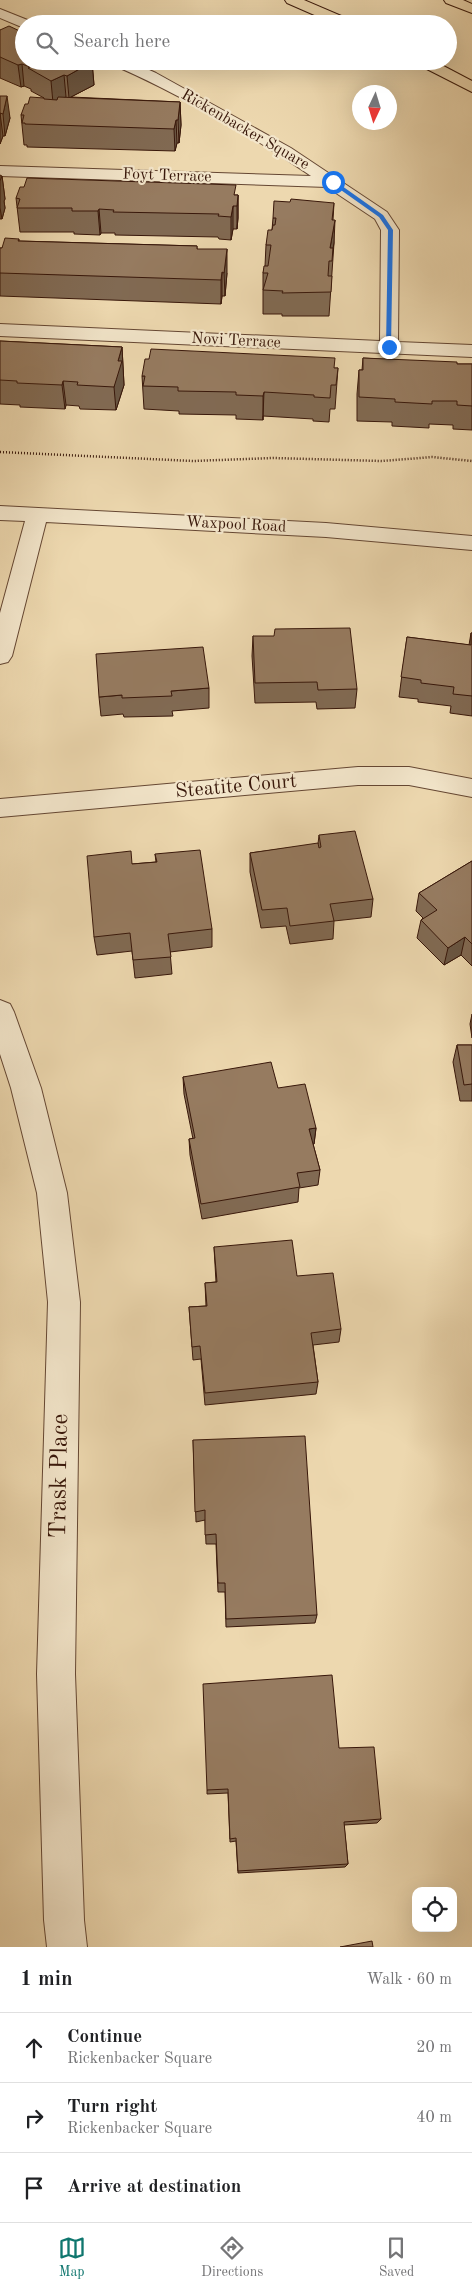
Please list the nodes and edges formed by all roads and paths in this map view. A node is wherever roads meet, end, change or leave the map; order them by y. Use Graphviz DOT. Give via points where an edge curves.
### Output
graph roads {
  1 [pos="292,0"];
  2 [pos="451,0"];
  3 [pos="472,10"];
  4 [pos="0,13"];
  5 [pos="327,15"];
  6 [pos="15,20"];
  7 [pos="137,70"];
  8 [pos="439,70"];
  9 [pos="472,88"];
  10 [pos="0,170"];
  11 [pos="333,182"];
  12 [pos="0,330"];
  13 [pos="389,347"];
  14 [pos="472,351"];
  15 [pos="0,452"];
  16 [pos="472,460"];
  17 [pos="0,513"];
  18 [pos="38,515"];
  19 [pos="472,543"];
  20 [pos="0,656"];
  21 [pos="472,788"];
  22 [pos="0,808"];
  23 [pos="0,1012"];
  24 [pos="67,1947"];
  1 -- 5 [label="highway"];
  2 -- 3 [label="highway"];
  4 -- 6 [label="street"];
  7 -- 11 [label="street, Rickenbacker Square" via="285,151"];
  8 -- 9 [label="highway"];
  10 -- 11 [label="street, Foyt Terrace"];
  11 -- 13 [label="street, Rickenbacker Square" via="381,216 390,230"];
  12 -- 13 [label="street, Novi Terrace"];
  13 -- 14 [label="street, Novi Terrace"];
  15 -- 16 [label="path" via="193,461 273,458"];
  17 -- 18 [label="street, Waxpool Road"];
  18 -- 19 [label="street, Waxpool Road" via="326,530"];
  18 -- 20 [label="street"];
  21 -- 22 [label="street, Steatite Court" via="409,776 358,776"];
  23 -- 24 [label="street, Trask Place" via="26,1088 52,1193 64,1302 56,1674"];
}
